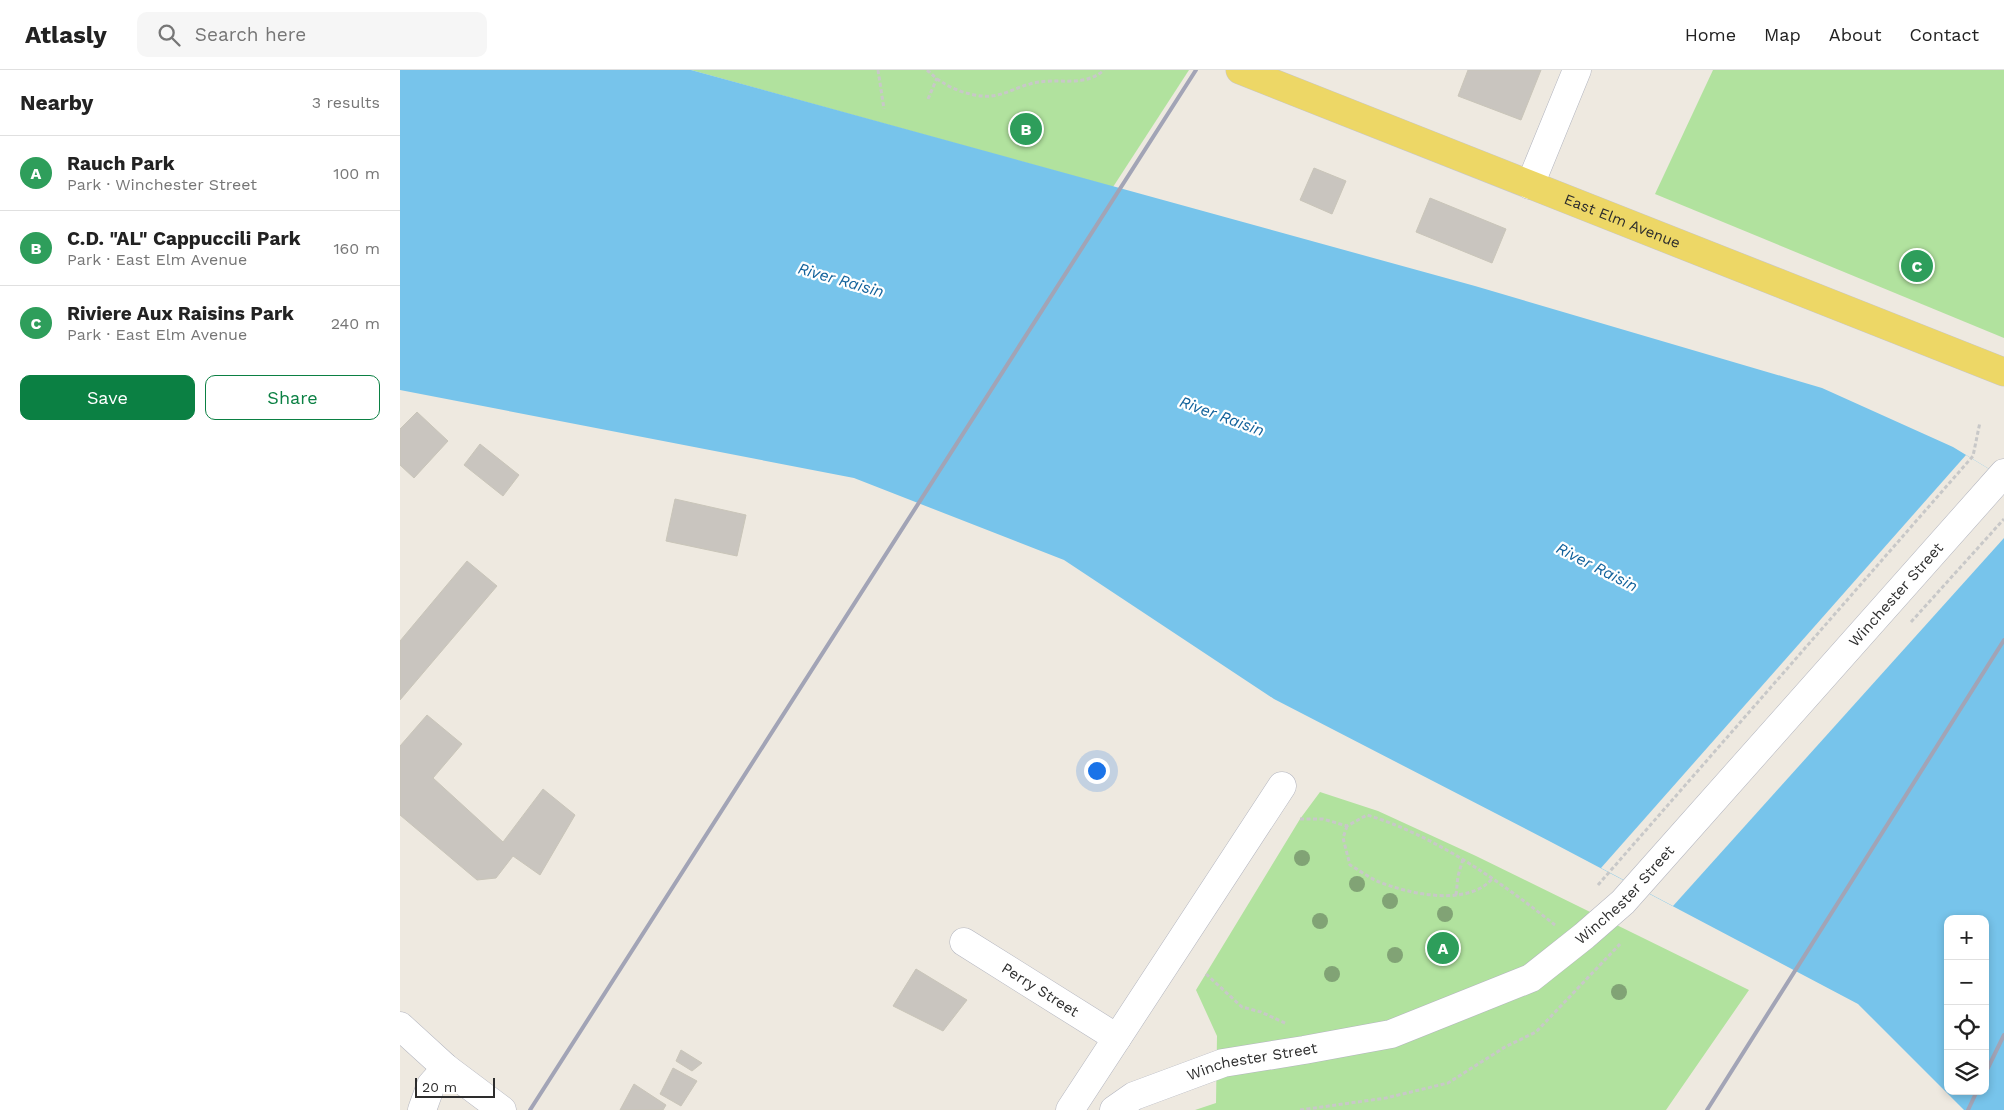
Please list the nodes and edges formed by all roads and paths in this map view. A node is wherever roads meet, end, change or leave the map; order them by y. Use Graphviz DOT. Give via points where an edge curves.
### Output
graph roads {
  1 [pos="878,70"];
  2 [pos="927,70"];
  3 [pos="1104,70"];
  4 [pos="1240,70"];
  5 [pos="1577,70"];
  6 [pos="937,78"];
  7 [pos="928,99"];
  8 [pos="884,109"];
  9 [pos="1530,184"];
  10 [pos="2004,372"];
  11 [pos="1980,422"];
  12 [pos="2004,473"];
  13 [pos="1282,786"];
  14 [pos="1300,819"];
  15 [pos="1347,826"];
  16 [pos="1463,859"];
  17 [pos="1492,879"];
  18 [pos="1592,892"];
  19 [pos="1456,895"];
  20 [pos="1552,928"];
  21 [pos="1624,939"];
  22 [pos="964,942"];
  23 [pos="1206,974"];
  24 [pos="1288,1025"];
  25 [pos="400,1026"];
  26 [pos="1117,1038"];
  27 [pos="446,1068"];
  28 [pos="422,1110"];
  29 [pos="502,1110"];
  30 [pos="1070,1110"];
  31 [pos="1114,1110"];
  32 [pos="1300,1110"];
  1 -- 8 [label="path"];
  2 -- 6 [label="path"];
  3 -- 6 [label="path" via="1088,80 1046,80 990,96 951,87"];
  4 -- 9 [label="main road, East Elm Avenue"];
  5 -- 9 [label="street"];
  6 -- 7 [label="path"];
  9 -- 10 [label="main road, East Elm Avenue"];
  11 -- 18 [label="path" via="1973,456"];
  12 -- 31 [label="street, Winchester Street" via="1623,902 1531,978 1391,1034 1224,1063 1134,1096"];
  13 -- 26 [label="street"];
  14 -- 15 [label="path" via="1323,819"];
  15 -- 16 [label="path" via="1367,815"];
  15 -- 19 [label="path" via="1343,838 1350,864 1376,880 1413,894"];
  16 -- 17 [label="path"];
  16 -- 19 [label="path"];
  17 -- 19 [label="path" via="1486,886"];
  17 -- 20 [label="path" via="1558,927"];
  21 -- 32 [label="path" via="1536,1032 1448,1082 1386,1098"];
  22 -- 26 [label="street, Perry Street"];
  23 -- 24 [label="path" via="1242,1007"];
  25 -- 27 [label="street"];
  26 -- 30 [label="street"];
  27 -- 28 [label="street" via="432,1085"];
  27 -- 29 [label="street"];
}
